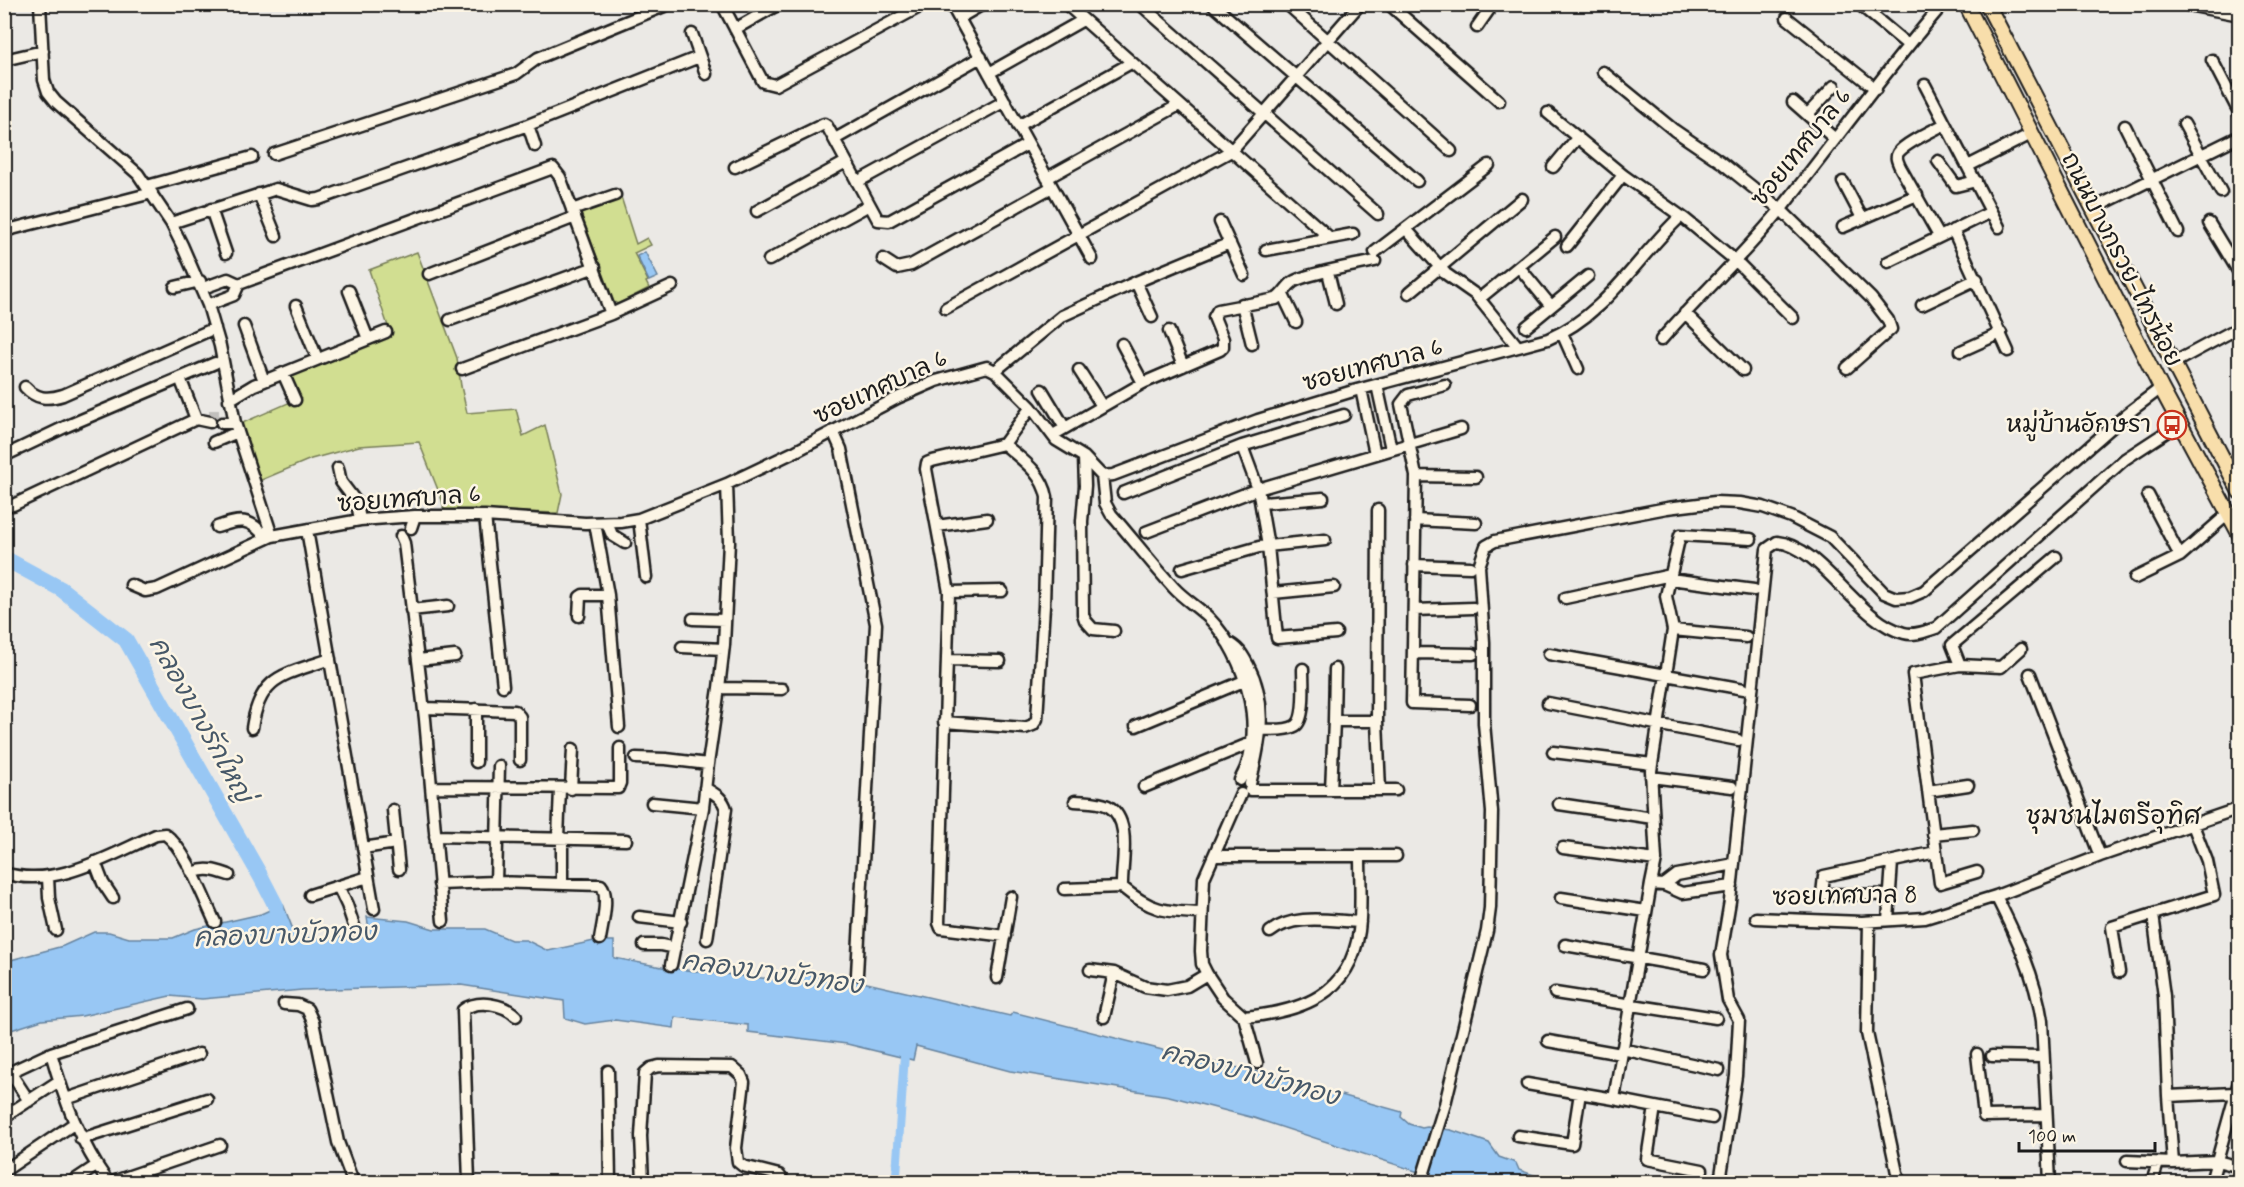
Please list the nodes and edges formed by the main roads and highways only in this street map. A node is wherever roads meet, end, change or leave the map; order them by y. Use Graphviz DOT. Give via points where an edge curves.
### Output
graph roads {
  1 [pos="1966,4"];
  2 [pos="1987,4"];
  3 [pos="2240,492"];
  4 [pos="2240,535"];
  1 -- 4 [label="main road, ถนนบางกรวย-ไทรน้อย"];
  2 -- 3 [label="main road, ถนนบางกรวย-ไทรน้อย"];
}
